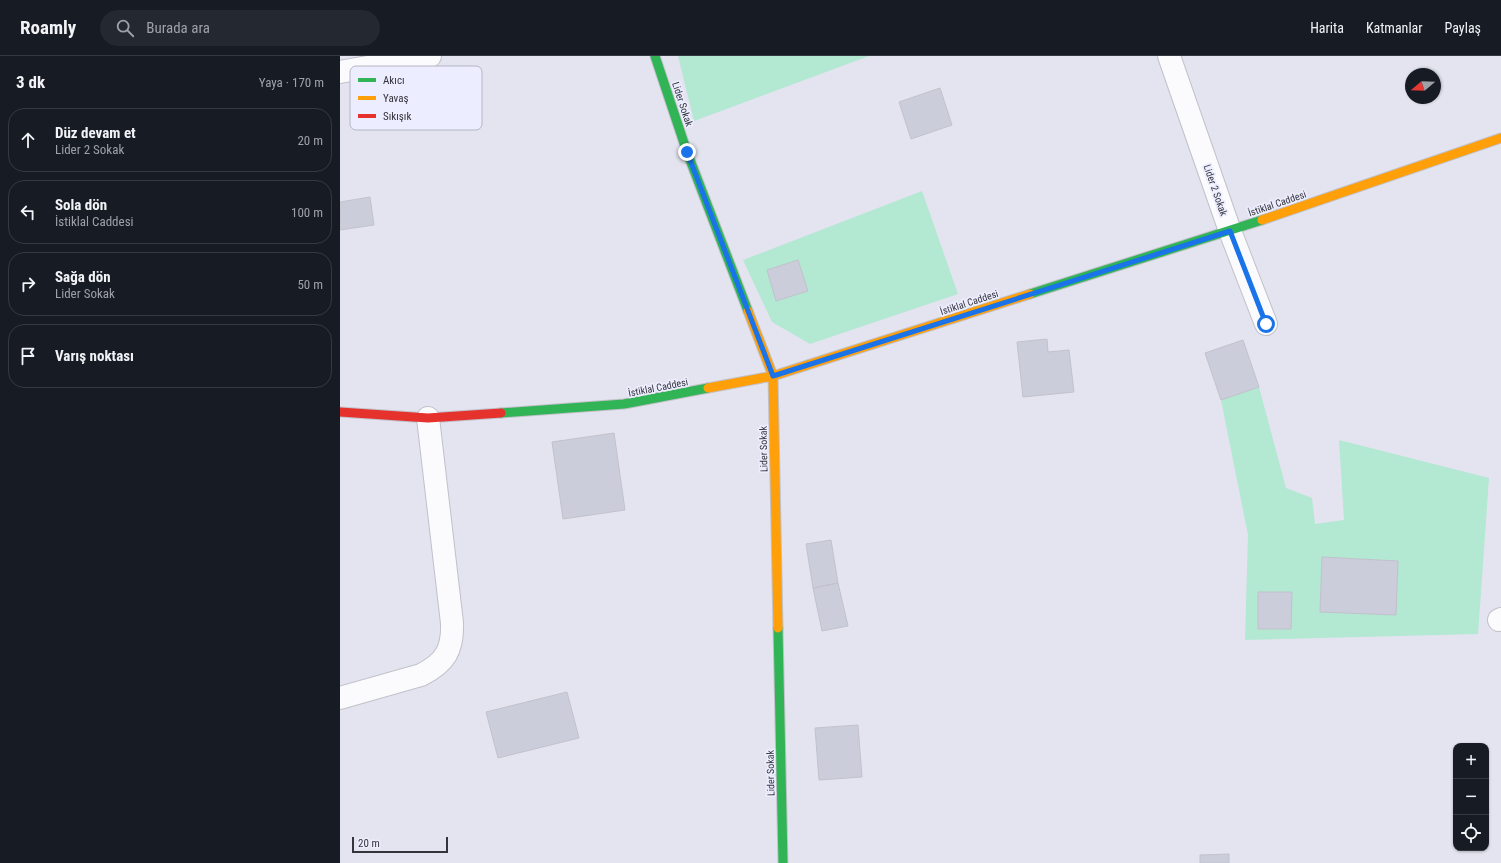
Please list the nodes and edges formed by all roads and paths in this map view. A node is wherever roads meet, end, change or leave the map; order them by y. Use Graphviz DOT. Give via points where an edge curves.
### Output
graph roads {
  1 [pos="430,56"];
  2 [pos="655,56"];
  3 [pos="1169,56"];
  4 [pos="374,66"];
  5 [pos="350,70"];
  6 [pos="340,72"];
  7 [pos="1501,138"];
  8 [pos="1230,231"];
  9 [pos="1266,324"];
  10 [pos="773,376"];
  11 [pos="340,412"];
  12 [pos="428,418"];
  13 [pos="340,698"];
  14 [pos="783,863"];
  1 -- 4 [label="street"];
  2 -- 10 [label="street, Lider Sokak" via="687,152"];
  3 -- 8 [label="street, Lider 2 Sokak"];
  5 -- 6 [label="street"];
  7 -- 8 [label="street, İstiklal Caddesi"];
  8 -- 9 [label="street, Lider 2 Sokak"];
  8 -- 10 [label="street, İstiklal Caddesi"];
  10 -- 12 [label="street, İstiklal Caddesi" via="624,404"];
  10 -- 14 [label="street, Lider Sokak"];
  11 -- 12 [label="street, İstiklal Caddesi"];
  12 -- 13 [label="street" via="452,623 449,650 442,661 427,672"];
}
